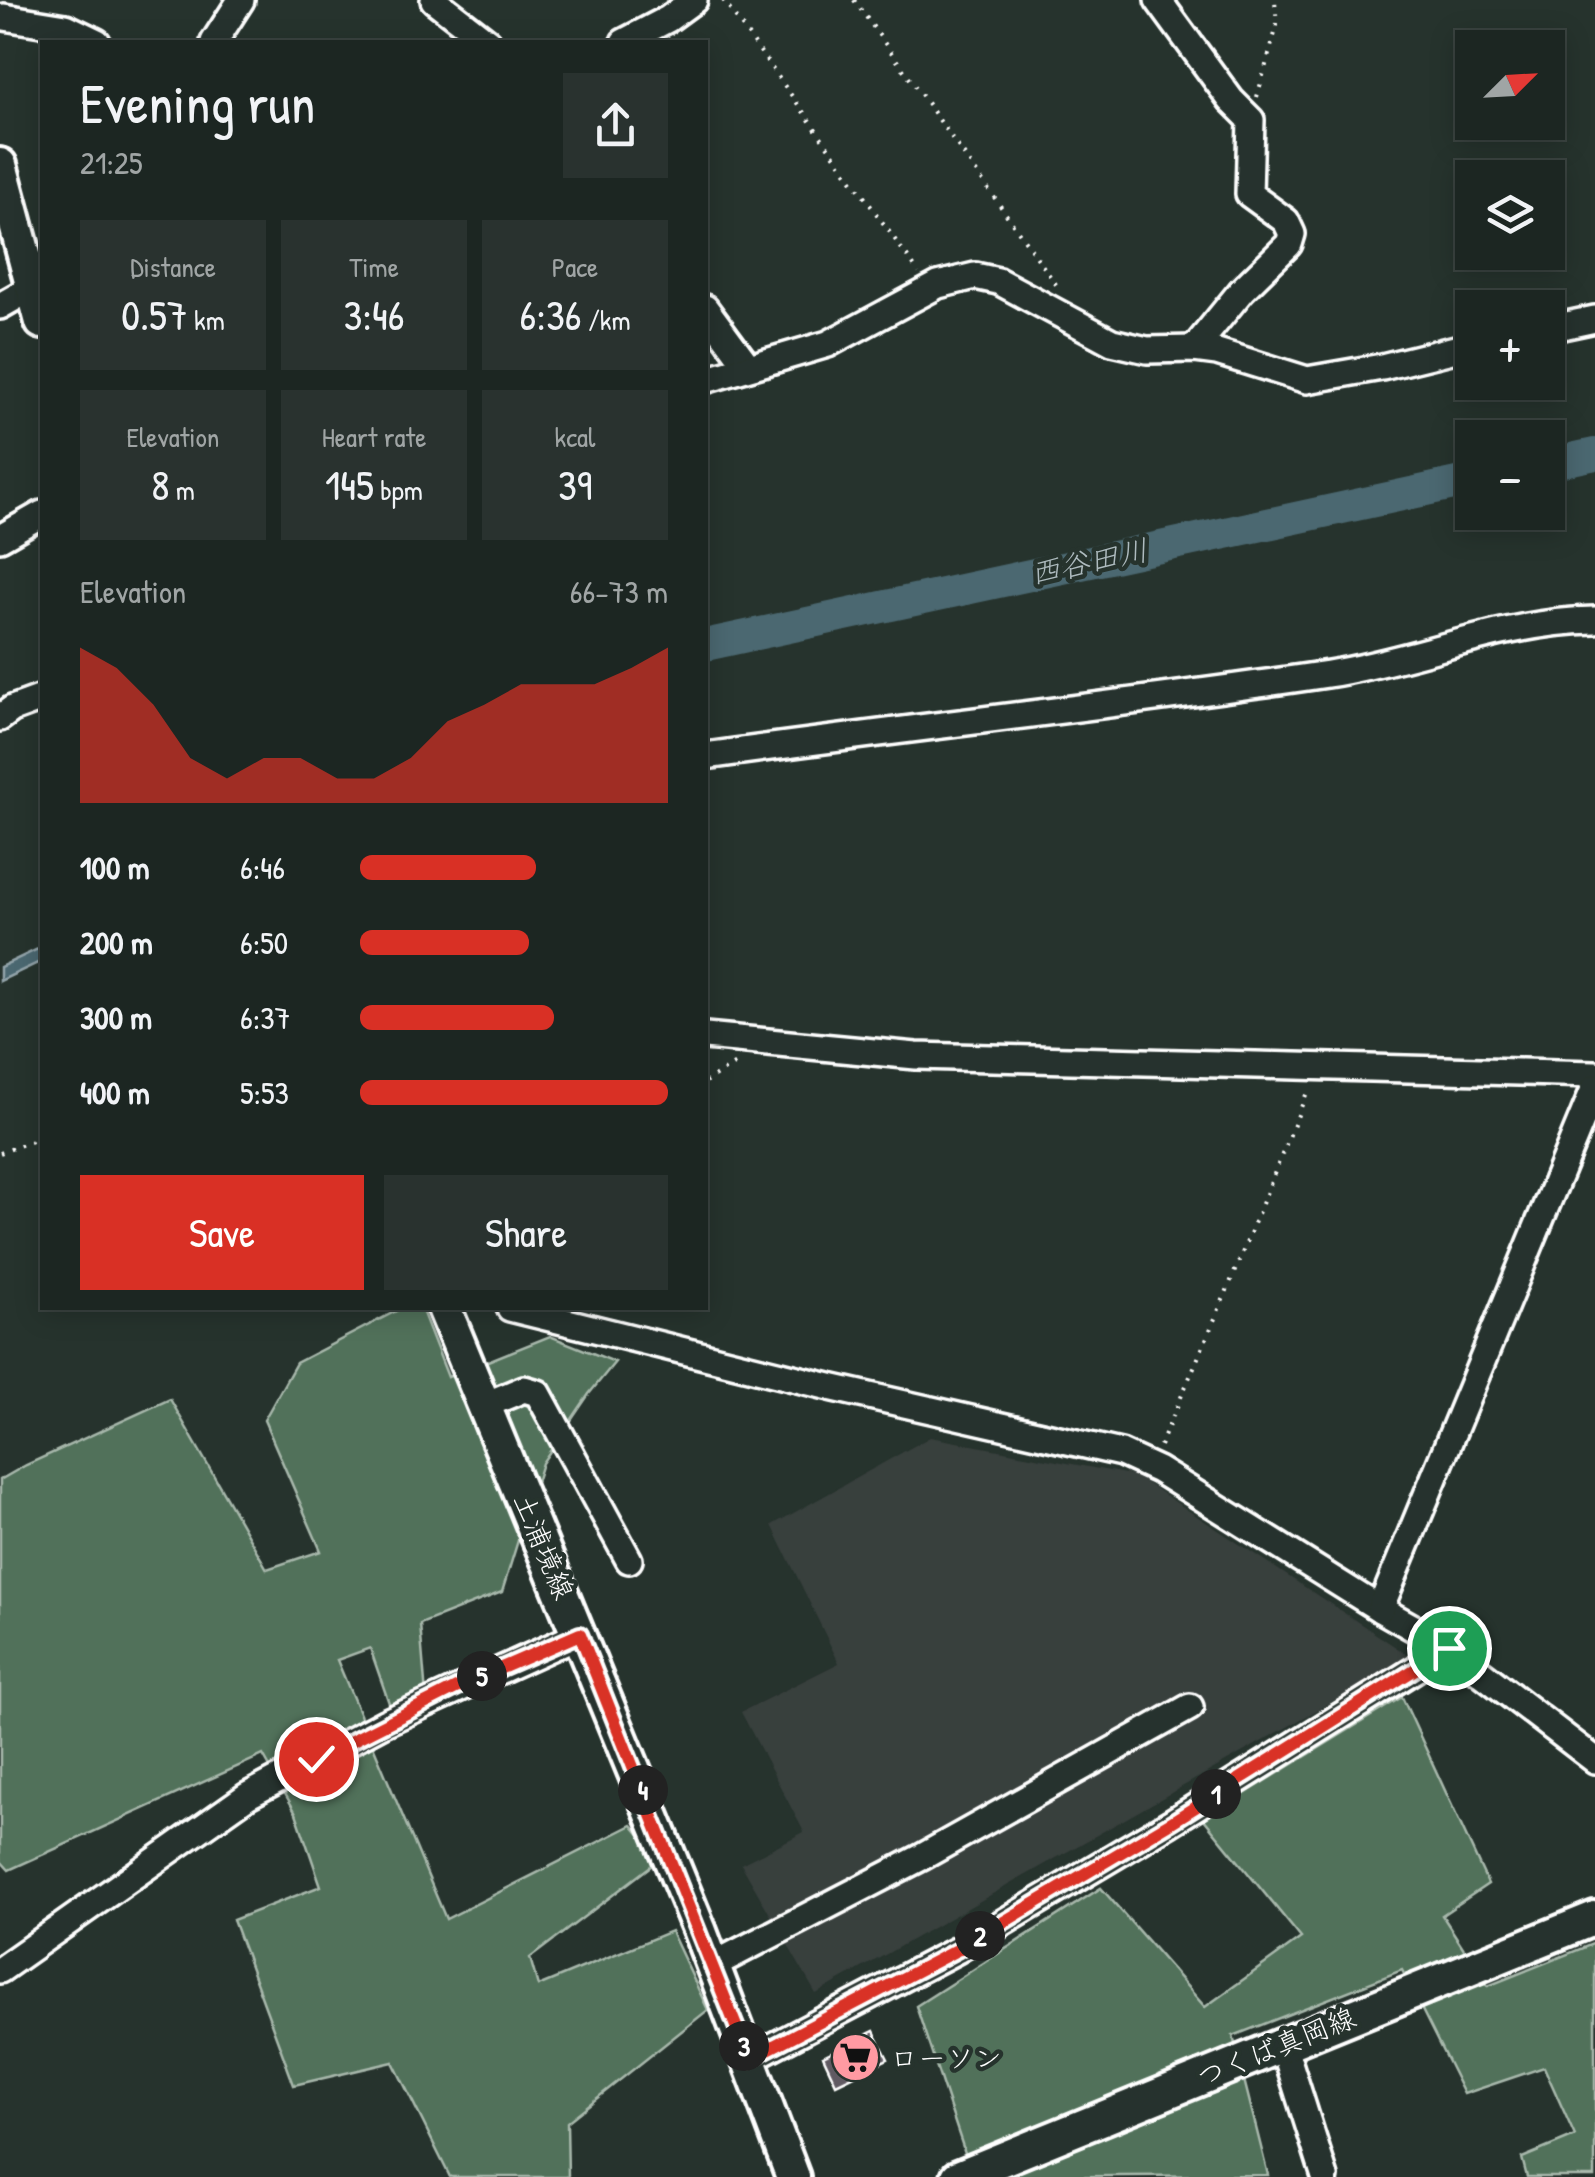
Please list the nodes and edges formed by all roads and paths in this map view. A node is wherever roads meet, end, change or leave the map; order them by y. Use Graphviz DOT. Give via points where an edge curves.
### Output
graph roads {
  1 [pos="241,0"];
  2 [pos="434,0"];
  3 [pos="694,0"];
  4 [pos="723,0"];
  5 [pos="854,0"];
  6 [pos="1158,0"];
  7 [pos="1275,0"];
  8 [pos="3,12"];
  9 [pos="93,40"];
  10 [pos="215,40"];
  11 [pos="485,40"];
  12 [pos="628,40"];
  13 [pos="1251,120"];
  14 [pos="0,164"];
  15 [pos="37,285"];
  16 [pos="931,289"];
  17 [pos="0,306"];
  18 [pos="708,312"];
  19 [pos="1065,318"];
  20 [pos="1595,319"];
  21 [pos="1565,325"];
  22 [pos="1194,349"];
  23 [pos="1455,350"];
  24 [pos="747,366"];
  25 [pos="708,379"];
  26 [pos="40,515"];
  27 [pos="0,538"];
  28 [pos="1595,620"];
  29 [pos="40,699"];
  30 [pos="0,718"];
  31 [pos="708,756"];
  32 [pos="708,1036"];
  33 [pos="767,1042"];
  34 [pos="1317,1067"];
  35 [pos="1595,1074"];
  36 [pos="708,1080"];
  37 [pos="1595,1087"];
  38 [pos="40,1138"];
  39 [pos="0,1153"];
  40 [pos="445,1310"];
  41 [pos="518,1310"];
  42 [pos="485,1405"];
  43 [pos="1151,1466"];
  44 [pos="629,1560"];
  45 [pos="1380,1609"];
  46 [pos="580,1634"];
  47 [pos="1449,1648"];
  48 [pos="1190,1707"];
  49 [pos="1595,1760"];
  50 [pos="1595,1918"];
  51 [pos="714,1965"];
  52 [pos="0,1970"];
  53 [pos="1284,2044"];
  54 [pos="749,2059"];
  55 [pos="792,2177"];
  56 [pos="958,2177"];
  57 [pos="1325,2177"];
  1 -- 10 [label="street"];
  2 -- 11 [label="street"];
  3 -- 12 [label="street"];
  4 -- 16 [label="path"];
  5 -- 19 [label="path" via="1058,288"];
  6 -- 13 [label="street"];
  7 -- 13 [label="path" via="1276,26"];
  8 -- 9 [label="street"];
  13 -- 22 [label="street" via="1249,194 1286,221 1292,234"];
  14 -- 15 [label="main road"];
  15 -- 17 [label="street"];
  16 -- 19 [label="street" via="975,276 998,280"];
  16 -- 24 [label="street" via="828,344"];
  18 -- 24 [label="street"];
  19 -- 22 [label="street" via="1112,342"];
  20 -- 21 [label="street"];
  22 -- 23 [label="street" via="1307,380"];
  24 -- 25 [label="street"];
  26 -- 27 [label="street"];
  28 -- 31 [label="street" via="1510,631 1332,673"];
  29 -- 30 [label="street"];
  32 -- 33 [label="street"];
  33 -- 34 [label="street" via="916,1056"];
  33 -- 36 [label="path"];
  34 -- 35 [label="street"];
  34 -- 43 [label="path"];
  37 -- 45 [label="street"];
  38 -- 39 [label="path"];
  40 -- 42 [label="main road, 土浦境線"];
  41 -- 43 [label="street" via="1120,1452"];
  42 -- 44 [label="street" via="524,1389 538,1393"];
  42 -- 46 [label="main road, 土浦境線"];
  43 -- 45 [label="street"];
  45 -- 47 [label="street"];
  46 -- 51 [label="main road, 土浦境線"];
  46 -- 52 [label="street" via="414,1708 247,1796"];
  47 -- 49 [label="street"];
  47 -- 54 [label="street" via="957,1950"];
  48 -- 51 [label="street"];
  50 -- 53 [label="main road, つくば真岡線"];
  51 -- 54 [label="main road, 土浦境線"];
  53 -- 56 [label="main road, つくば真岡線"];
  53 -- 57 [label="street"];
  54 -- 55 [label="main road, 土浦境線"];
}
